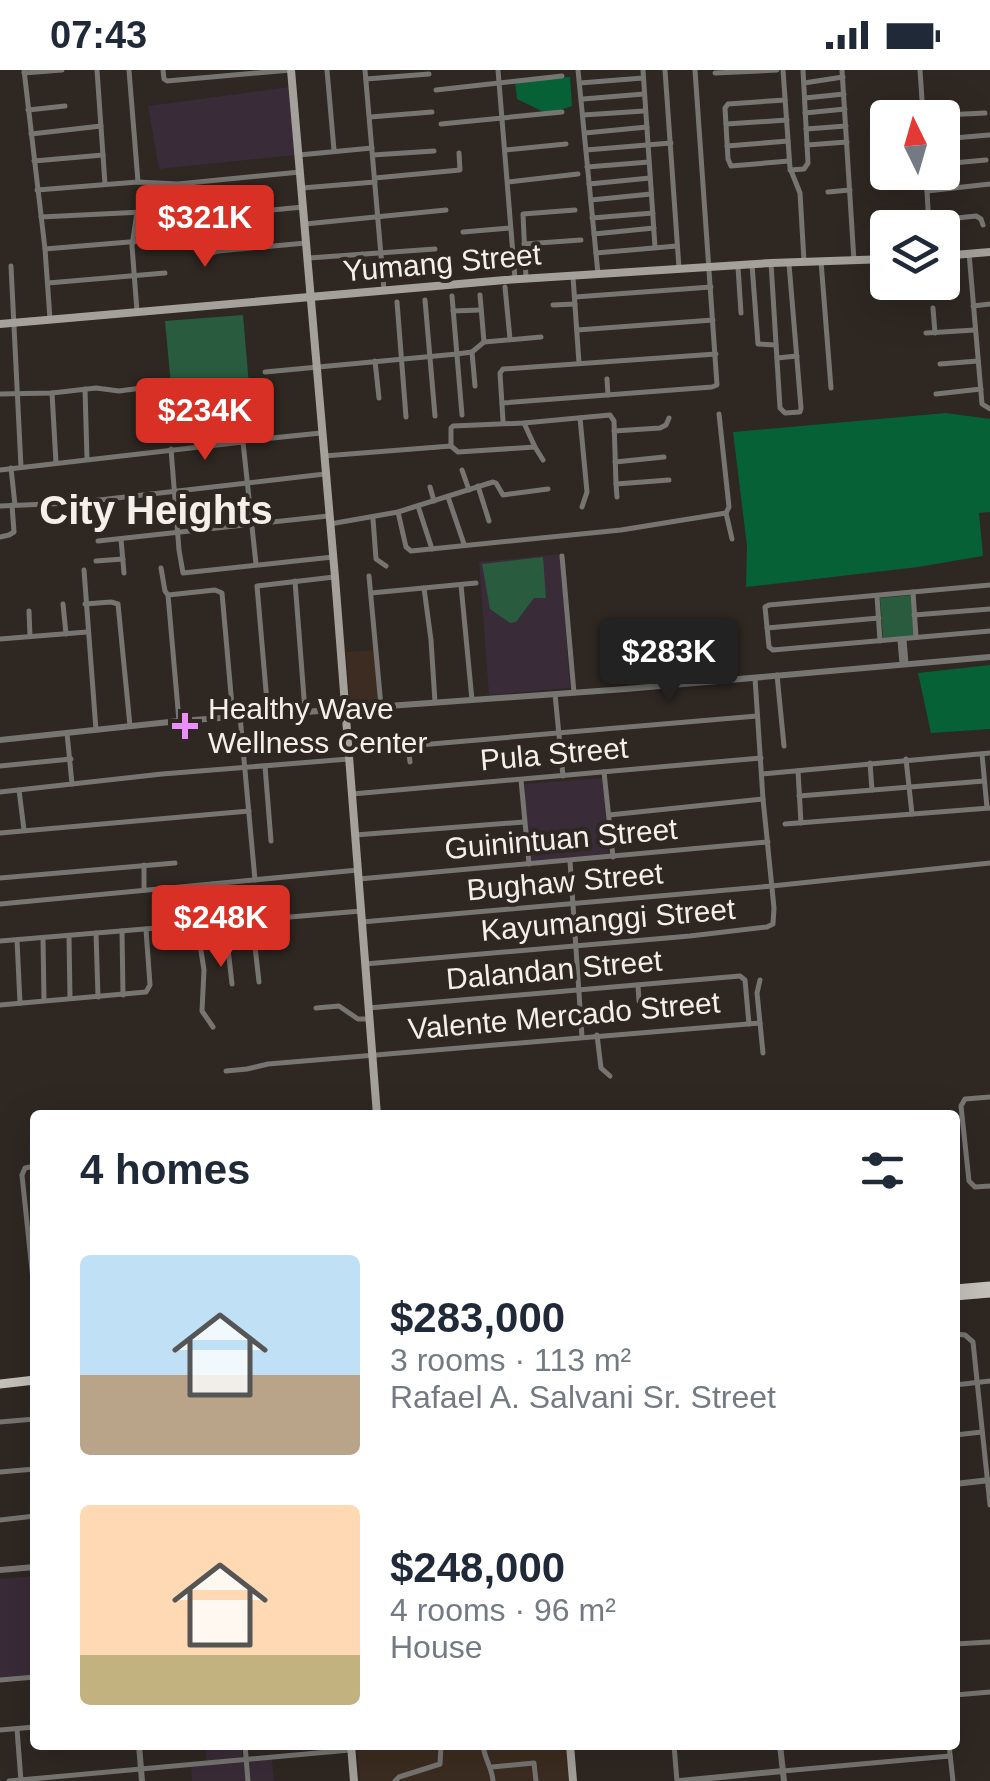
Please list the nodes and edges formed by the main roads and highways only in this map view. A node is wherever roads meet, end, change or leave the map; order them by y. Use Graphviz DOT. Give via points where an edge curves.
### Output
graph roads {
  1 [pos="290,70"];
  2 [pos="990,252"];
  3 [pos="960,254"];
  4 [pos="870,261"];
  5 [pos="310,297"];
  6 [pos="0,324"];
  7 [pos="377,1110"];
  8 [pos="990,1289"];
  9 [pos="960,1292"];
  10 [pos="30,1381"];
  11 [pos="0,1384"];
  12 [pos="351,1750"];
  13 [pos="571,1750"];
  14 [pos="354,1781"];
  15 [pos="574,1781"];
  1 -- 5 [label="main road"];
  2 -- 3 [label="main road"];
  4 -- 5 [label="main road, Yumang Street"];
  5 -- 6 [label="main road, Yumang Street"];
  5 -- 7 [label="main road"];
  8 -- 9 [label="main road"];
  10 -- 11 [label="main road"];
  12 -- 14 [label="main road"];
  13 -- 15 [label="main road"];
}
